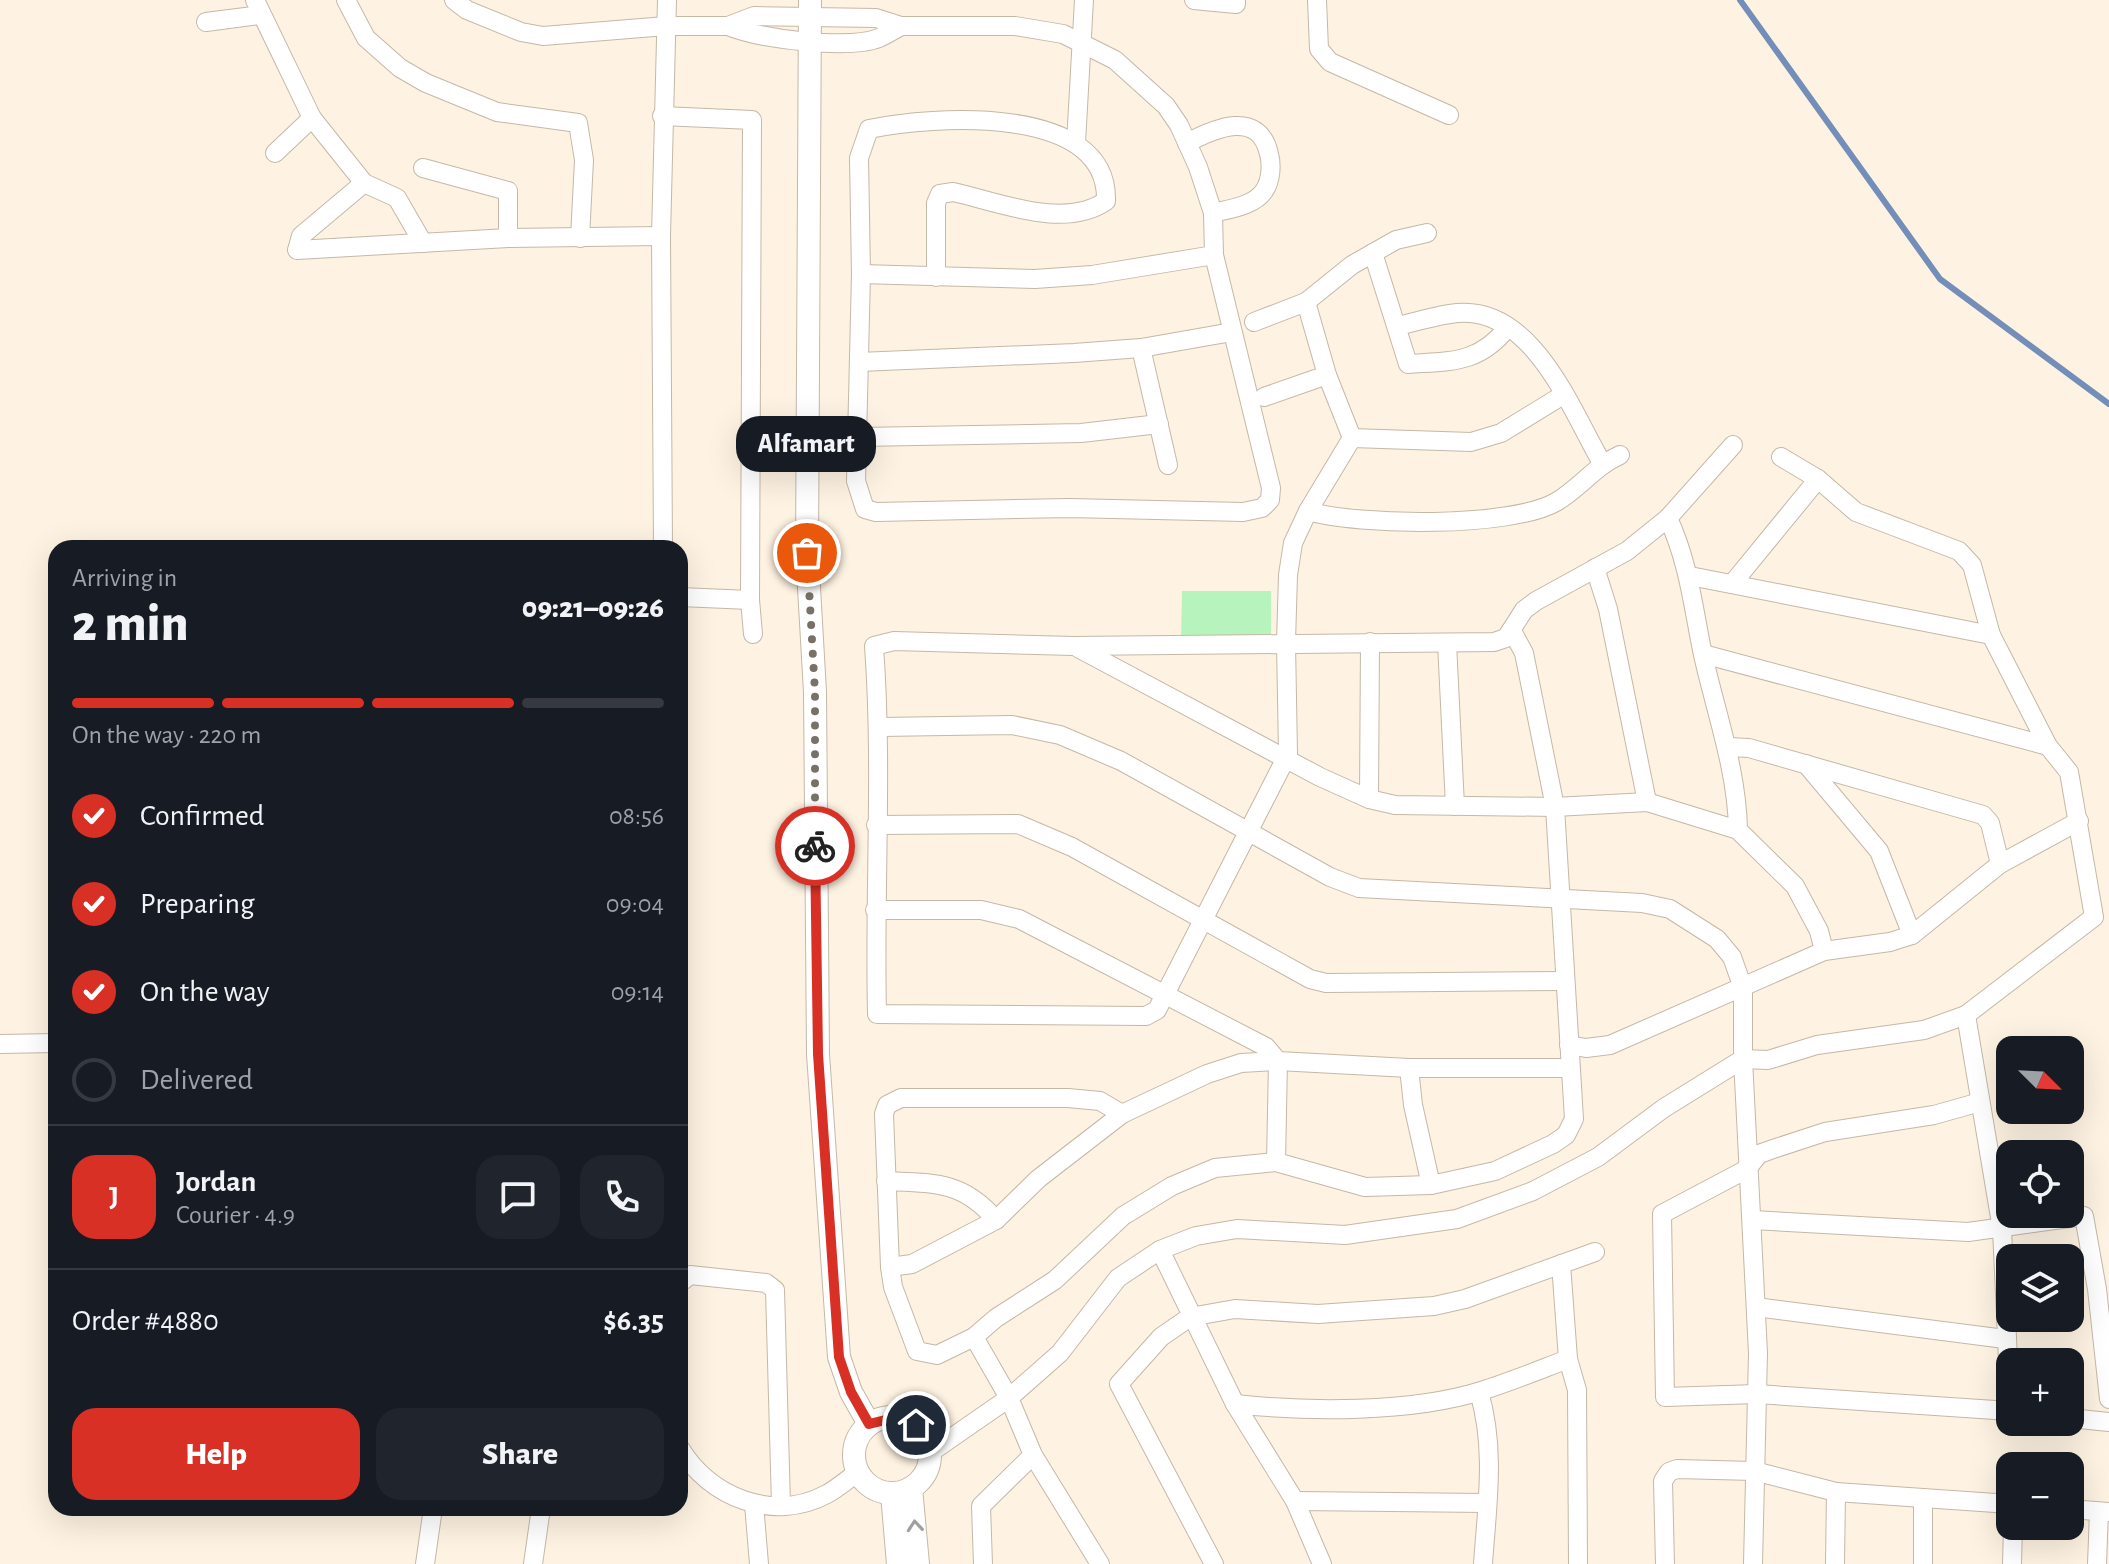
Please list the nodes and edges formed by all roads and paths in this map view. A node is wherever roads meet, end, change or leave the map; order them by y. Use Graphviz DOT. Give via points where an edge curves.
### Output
graph roads {
  1 [pos="346,0"];
  2 [pos="454,0"];
  3 [pos="667,0"];
  4 [pos="1084,0"];
  5 [pos="1194,0"];
  6 [pos="1236,0"];
  7 [pos="1317,0"];
  8 [pos="257,7"];
  9 [pos="811,20"];
  10 [pos="206,22"];
  11 [pos="666,26"];
  12 [pos="1081,40"];
  13 [pos="1449,115"];
  14 [pos="662,116"];
  15 [pos="312,118"];
  16 [pos="1076,143"];
  17 [pos="1187,143"];
  18 [pos="275,153"];
  19 [pos="423,168"];
  20 [pos="364,183"];
  21 [pos="1213,213"];
  22 [pos="1427,233"];
  23 [pos="661,236"];
  24 [pos="508,238"];
  25 [pos="580,238"];
  26 [pos="423,243"];
  27 [pos="1373,253"];
  28 [pos="1214,255"];
  29 [pos="861,274"];
  30 [pos="936,277"];
  31 [pos="1306,302"];
  32 [pos="1254,322"];
  33 [pos="1397,326"];
  34 [pos="1508,327"];
  35 [pos="1232,332"];
  36 [pos="1141,348"];
  37 [pos="859,362"];
  38 [pos="1327,375"];
  39 [pos="1563,395"];
  40 [pos="1264,397"];
  41 [pos="1159,424"];
  42 [pos="859,437"];
  43 [pos="1352,438"];
  44 [pos="1733,445"];
  45 [pos="1620,455"];
  46 [pos="1781,457"];
  47 [pos="1602,463"];
  48 [pos="1168,465"];
  49 [pos="1818,479"];
  50 [pos="1308,511"];
  51 [pos="1668,518"];
  52 [pos="663,540"];
  53 [pos="1595,568"];
  54 [pos="1690,576"];
  55 [pos="1732,584"];
  56 [pos="688,597"];
  57 [pos="750,600"];
  58 [pos="1512,631"];
  59 [pos="753,634"];
  60 [pos="1991,635"];
  61 [pos="1286,642"];
  62 [pos="1370,642"];
  63 [pos="1447,643"];
  64 [pos="1073,646"];
  65 [pos="1703,654"];
  66 [pos="880,727"];
  67 [pos="2048,746"];
  68 [pos="1728,747"];
  69 [pos="1287,759"];
  70 [pos="1806,764"];
  71 [pos="1369,799"];
  72 [pos="1647,802"];
  73 [pos="1455,806"];
  74 [pos="1555,807"];
  75 [pos="2079,821"];
  76 [pos="876,825"];
  77 [pos="1738,830"];
  78 [pos="1248,833"];
  79 [pos="2000,864"];
  80 [pos="1563,897"];
  81 [pos="875,910"];
  82 [pos="1205,920"];
  83 [pos="1912,935"];
  84 [pos="1824,951"];
  85 [pos="1564,981"];
  86 [pos="1743,988"];
  87 [pos="1165,997"];
  88 [pos="1966,1015"];
  89 [pos="48,1043"];
  90 [pos="0,1044"];
  91 [pos="1569,1045"];
  92 [pos="1743,1059"];
  93 [pos="1278,1061"];
  94 [pos="1409,1068"];
  95 [pos="1570,1068"];
  96 [pos="1980,1102"];
  97 [pos="1122,1114"];
  98 [pos="1276,1162"];
  99 [pos="1747,1169"];
  100 [pos="886,1181"];
  101 [pos="1431,1185"];
  102 [pos="996,1220"];
  103 [pos="1752,1220"];
  104 [pos="2002,1229"];
  105 [pos="1160,1250"];
  106 [pos="1595,1252"];
  107 [pos="1561,1264"];
  108 [pos="890,1267"];
  109 [pos="688,1277"];
  110 [pos="2103,1288"];
  111 [pos="1756,1307"];
  112 [pos="1190,1317"];
  113 [pos="974,1337"];
  114 [pos="2005,1339"];
  115 [pos="2006,1348"];
  116 [pos="1568,1359"];
  117 [pos="1479,1392"];
  118 [pos="1757,1394"];
  119 [pos="1009,1398"];
  120 [pos="2109,1399"];
  121 [pos="1235,1404"];
  122 [pos="1996,1410"];
  123 [pos="2084,1419"];
  124 [pos="2109,1422"];
  125 [pos="869,1424"];
  126 [pos="931,1452"];
  127 [pos="1033,1455"];
  128 [pos="688,1461"];
  129 [pos="1754,1471"];
  130 [pos="858,1472"];
  131 [pos="902,1491"];
  132 [pos="1836,1492"];
  133 [pos="1923,1498"];
  134 [pos="1295,1501"];
  135 [pos="1487,1503"];
  136 [pos="1996,1503"];
  137 [pos="754,1504"];
  138 [pos="781,1505"];
  139 [pos="2084,1510"];
  140 [pos="2104,1512"];
  141 [pos="432,1516"];
  142 [pos="540,1516"];
  143 [pos="2013,1540"];
  144 [pos="425,1564"];
  145 [pos="533,1564"];
  146 [pos="759,1564"];
  147 [pos="898,1564"];
  148 [pos="918,1564"];
  149 [pos="983,1564"];
  150 [pos="1100,1564"];
  151 [pos="1214,1564"];
  152 [pos="1322,1564"];
  153 [pos="1483,1564"];
  154 [pos="1578,1564"];
  155 [pos="1665,1564"];
  156 [pos="1753,1564"];
  157 [pos="1835,1564"];
  158 [pos="1923,1564"];
  159 [pos="2012,1564"];
  160 [pos="2097,1564"];
  1 -- 25 [label="street" via="366,38 426,83 497,112 578,123 584,160"];
  2 -- 11 [label="street" via="507,27 543,36"];
  3 -- 11 [label="street"];
  4 -- 12 [label="street"];
  5 -- 6 [label="street"];
  7 -- 13 [label="street" via="1319,49 1330,62"];
  8 -- 10 [label="street"];
  8 -- 15 [label="street"];
  9 -- 11 [label="street" via="753,37 728,26"];
  9 -- 12 [label="street" via="877,39 901,26 1015,26"];
  9 -- 125 [label="street" via="807,553 815,692 818,1054 839,1357"];
  11 -- 14 [label="street"];
  12 -- 16 [label="street"];
  12 -- 17 [label="street" via="1138,77 1166,106"];
  14 -- 23 [label="street"];
  14 -- 57 [label="street" via="752,120"];
  15 -- 18 [label="street"];
  15 -- 20 [label="street"];
  16 -- 29 [label="street" via="988,119 910,120 869,129 859,158"];
  16 -- 30 [label="street" via="1101,172 1106,201 1065,214 953,192 940,194"];
  17 -- 21 [label="street"];
  17 -- 21 [label="street" via="1231,125 1261,134 1268,150 1265,191 1250,202"];
  19 -- 24 [label="street" via="508,191"];
  20 -- 26 [label="street" via="397,198"];
  20 -- 26 [label="street" via="301,236 297,250"];
  21 -- 28 [label="street"];
  22 -- 27 [label="street" via="1396,240"];
  23 -- 25 [label="street"];
  23 -- 52 [label="street"];
  24 -- 25 [label="street"];
  24 -- 26 [label="street"];
  27 -- 31 [label="street"];
  27 -- 33 [label="street"];
  28 -- 30 [label="street" via="1079,276"];
  28 -- 35 [label="street"];
  29 -- 30 [label="street"];
  29 -- 37 [label="street"];
  31 -- 32 [label="street"];
  31 -- 38 [label="street"];
  33 -- 34 [label="street" via="1458,313"];
  33 -- 34 [label="street" via="1408,364 1465,360 1493,347"];
  34 -- 39 [label="street" via="1541,356"];
  35 -- 36 [label="street"];
  35 -- 42 [label="street" via="1271,488 1270,500 1262,508 876,512 865,509 857,493"];
  36 -- 37 [label="street"];
  36 -- 41 [label="street"];
  37 -- 42 [label="street"];
  38 -- 40 [label="street"];
  38 -- 43 [label="street"];
  39 -- 43 [label="street" via="1501,433 1471,442"];
  39 -- 47 [label="street"];
  41 -- 42 [label="street" via="1081,433"];
  41 -- 48 [label="street"];
  43 -- 50 [label="street"];
  44 -- 51 [label="street"];
  45 -- 47 [label="street"];
  46 -- 49 [label="street"];
  47 -- 50 [label="street" via="1555,503 1507,517 1346,518"];
  49 -- 55 [label="street"];
  49 -- 60 [label="street" via="1856,512 1959,551 1972,565"];
  50 -- 61 [label="street" via="1293,543"];
  51 -- 53 [label="street" via="1627,551"];
  51 -- 54 [label="street"];
  53 -- 58 [label="street" via="1524,610"];
  53 -- 72 [label="street"];
  54 -- 55 [label="street"];
  54 -- 65 [label="street"];
  55 -- 60 [label="street"];
  56 -- 57 [label="street"];
  57 -- 59 [label="street"];
  58 -- 63 [label="street" via="1494,642"];
  58 -- 74 [label="street" via="1524,653"];
  60 -- 67 [label="street"];
  61 -- 62 [label="street"];
  61 -- 64 [label="street"];
  61 -- 69 [label="street"];
  62 -- 63 [label="street"];
  62 -- 71 [label="street"];
  63 -- 73 [label="street"];
  64 -- 66 [label="street" via="894,641 874,646"];
  64 -- 69 [label="street"];
  65 -- 67 [label="street"];
  65 -- 68 [label="street"];
  66 -- 76 [label="street"];
  66 -- 78 [label="street" via="1012,725 1060,735 1121,761"];
  67 -- 75 [label="street" via="2069,772"];
  68 -- 70 [label="street"];
  68 -- 77 [label="street"];
  69 -- 71 [label="street"];
  69 -- 78 [label="street"];
  70 -- 79 [label="street" via="1983,815"];
  70 -- 83 [label="street" via="1879,851"];
  71 -- 73 [label="street"];
  72 -- 74 [label="street"];
  72 -- 77 [label="street"];
  73 -- 74 [label="street"];
  74 -- 80 [label="street"];
  75 -- 79 [label="street"];
  75 -- 88 [label="street" via="2094,917"];
  76 -- 81 [label="street"];
  76 -- 82 [label="street" via="1018,824 1072,847"];
  77 -- 84 [label="street" via="1795,886"];
  78 -- 80 [label="street" via="1359,888"];
  78 -- 82 [label="street"];
  79 -- 83 [label="street"];
  80 -- 85 [label="street"];
  80 -- 86 [label="street" via="1670,909 1717,939 1732,957"];
  81 -- 87 [label="street" via="998,912"];
  81 -- 87 [label="street" via="877,1014 1146,1016"];
  82 -- 85 [label="street" via="1326,983"];
  82 -- 87 [label="street"];
  83 -- 84 [label="street"];
  84 -- 86 [label="street"];
  85 -- 91 [label="street"];
  86 -- 91 [label="street" via="1610,1045"];
  86 -- 92 [label="street"];
  87 -- 93 [label="street" via="1266,1047"];
  88 -- 92 [label="street" via="1924,1030 1817,1045 1768,1060"];
  88 -- 96 [label="street"];
  89 -- 90 [label="street"];
  91 -- 95 [label="street"];
  92 -- 99 [label="street"];
  92 -- 105 [label="street" via="1598,1157 1533,1191 1457,1219 1345,1235 1237,1229 1196,1236"];
  93 -- 94 [label="street"];
  93 -- 97 [label="street" via="1241,1063 1207,1074"];
  93 -- 98 [label="street"];
  94 -- 95 [label="street"];
  94 -- 101 [label="street"];
  95 -- 101 [label="street" via="1574,1119 1566,1135 1495,1171"];
  96 -- 99 [label="street" via="1934,1115 1825,1132 1759,1154"];
  96 -- 104 [label="street"];
  97 -- 100 [label="street" via="1100,1101 1068,1098 901,1098 887,1105 884,1114"];
  97 -- 102 [label="street" via="1038,1179"];
  98 -- 101 [label="street" via="1365,1187"];
  98 -- 113 [label="street" via="1215,1168 1151,1198 1102,1233 1055,1280"];
  99 -- 103 [label="street"];
  99 -- 118 [label="street" via="1662,1214 1665,1397"];
  100 -- 102 [label="street" via="949,1185"];
  100 -- 108 [label="street"];
  102 -- 108 [label="street" via="912,1264"];
  103 -- 104 [label="street" via="1968,1232"];
  103 -- 111 [label="street"];
  104 -- 110 [label="street" via="2084,1216"];
  104 -- 114 [label="street"];
  105 -- 112 [label="street"];
  105 -- 119 [label="street" via="1118,1278 1060,1353"];
  106 -- 107 [label="street"];
  107 -- 112 [label="street" via="1434,1306 1318,1314 1235,1309"];
  107 -- 116 [label="street"];
  108 -- 113 [label="street" via="917,1351 937,1355"];
  109 -- 138 [label="street" via="766,1283 775,1290"];
  110 -- 120 [label="street"];
  111 -- 114 [label="street"];
  111 -- 118 [label="street"];
  112 -- 121 [label="street"];
  112 -- 151 [label="street" via="1161,1337 1119,1384"];
  113 -- 119 [label="street"];
  114 -- 115 [label="street"];
  116 -- 117 [label="street"];
  116 -- 154 [label="street" via="1577,1390"];
  117 -- 121 [label="street" via="1369,1407"];
  117 -- 135 [label="street" via="1488,1424"];
  118 -- 122 [label="street"];
  118 -- 129 [label="street"];
  119 -- 126 [label="street"];
  119 -- 127 [label="street"];
  121 -- 134 [label="street"];
  123 -- 124 [label="street"];
  125 -- 126 [label="street" via="888,1417 907,1419 923,1432"];
  125 -- 130 [label="street" via="856,1441"];
  126 -- 131 [label="street" via="926,1473"];
  127 -- 149 [label="street" via="981,1506"];
  127 -- 150 [label="street"];
  128 -- 137 [label="street" via="720,1491"];
  129 -- 132 [label="street"];
  129 -- 155 [label="street" via="1669,1472 1663,1481"];
  129 -- 156 [label="street"];
  130 -- 131 [label="street" via="872,1488"];
  130 -- 138 [label="street" via="826,1495"];
  131 -- 147 [label="street"];
  148 -- 131 [label="street, one-way"];
  132 -- 133 [label="street"];
  132 -- 157 [label="street"];
  133 -- 136 [label="street"];
  133 -- 158 [label="street"];
  134 -- 135 [label="street"];
  134 -- 152 [label="street"];
  135 -- 153 [label="street"];
  137 -- 138 [label="street"];
  137 -- 146 [label="street"];
  139 -- 140 [label="street"];
  140 -- 160 [label="street"];
  141 -- 144 [label="street"];
  142 -- 145 [label="street"];
  143 -- 159 [label="street"];
}
